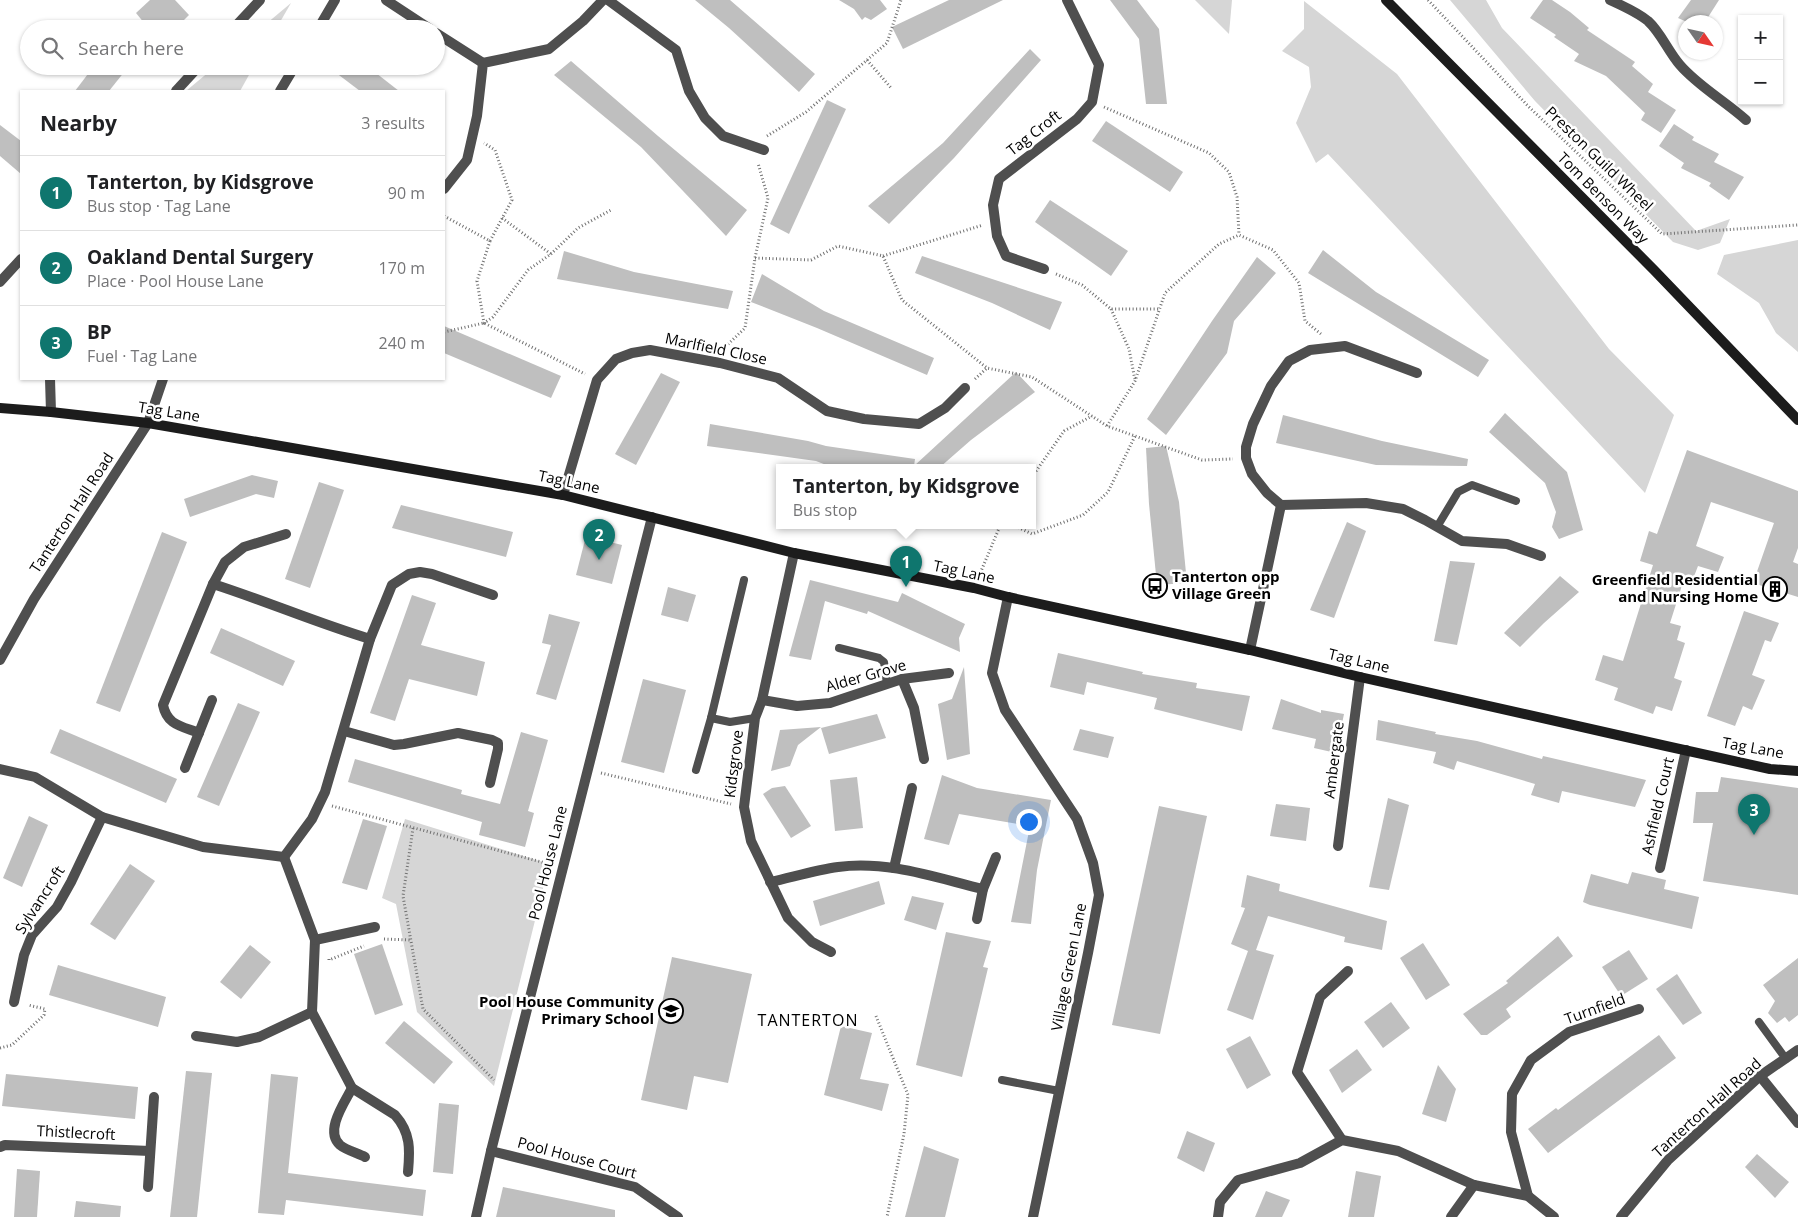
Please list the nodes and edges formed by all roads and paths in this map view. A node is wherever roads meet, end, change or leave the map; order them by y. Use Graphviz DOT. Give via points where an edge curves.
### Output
graph roads {
  1 [pos="260,0"];
  2 [pos="335,0"];
  3 [pos="386,0"];
  4 [pos="603,0"];
  5 [pos="608,0"];
  6 [pos="901,0"];
  7 [pos="1067,0"];
  8 [pos="1386,0"];
  9 [pos="1428,0"];
  10 [pos="1610,0"];
  11 [pos="241,20"];
  12 [pos="323,20"];
  13 [pos="416,20"];
  14 [pos="445,38"];
  15 [pos="866,60"];
  16 [pos="483,63"];
  17 [pos="191,75"];
  18 [pos="290,75"];
  19 [pos="892,89"];
  20 [pos="177,90"];
  21 [pos="281,90"];
  22 [pos="1092,102"];
  23 [pos="1746,120"];
  24 [pos="472,136"];
  25 [pos="752,145"];
  26 [pos="764,150"];
  27 [pos="445,188"];
  28 [pos="611,210"];
  29 [pos="445,217"];
  30 [pos="502,218"];
  31 [pos="995,222"];
  32 [pos="1798,225"];
  33 [pos="1239,235"];
  34 [pos="490,241"];
  35 [pos="551,254"];
  36 [pos="883,256"];
  37 [pos="755,258"];
  38 [pos="20,260"];
  39 [pos="1044,269"];
  40 [pos="0,282"];
  41 [pos="1160,309"];
  42 [pos="1111,310"];
  43 [pos="484,323"];
  44 [pos="445,332"];
  45 [pos="1322,348"];
  46 [pos="710,362"];
  47 [pos="1417,373"];
  48 [pos="50,380"];
  49 [pos="163,380"];
  50 [pos="597,380"];
  51 [pos="1135,381"];
  52 [pos="965,388"];
  53 [pos="0,408"];
  54 [pos="50,412"];
  55 [pos="1092,416"];
  56 [pos="1798,420"];
  57 [pos="148,422"];
  58 [pos="1106,426"];
  59 [pos="1135,436"];
  60 [pos="1246,458"];
  61 [pos="1036,470"];
  62 [pos="563,495"];
  63 [pos="1516,501"];
  64 [pos="1281,505"];
  65 [pos="652,516"];
  66 [pos="1437,527"];
  67 [pos="999,529"];
  68 [pos="1021,529"];
  69 [pos="286,534"];
  70 [pos="794,554"];
  71 [pos="1541,556"];
  72 [pos="744,580"];
  73 [pos="213,584"];
  74 [pos="974,588"];
  75 [pos="493,595"];
  76 [pos="1008,597"];
  77 [pos="370,639"];
  78 [pos="839,648"];
  79 [pos="1250,650"];
  80 [pos="0,660"];
  81 [pos="949,673"];
  82 [pos="1360,677"];
  83 [pos="902,679"];
  84 [pos="887,684"];
  85 [pos="212,700"];
  86 [pos="762,700"];
  87 [pos="711,718"];
  88 [pos="755,718"];
  89 [pos="344,731"];
  90 [pos="199,733"];
  91 [pos="1686,750"];
  92 [pos="924,759"];
  93 [pos="185,768"];
  94 [pos="0,769"];
  95 [pos="588,770"];
  96 [pos="696,770"];
  97 [pos="1798,771"];
  98 [pos="490,782"];
  99 [pos="912,788"];
  100 [pos="320,803"];
  101 [pos="744,807"];
  102 [pos="102,817"];
  103 [pos="413,828"];
  104 [pos="1338,846"];
  105 [pos="284,857"];
  106 [pos="996,857"];
  107 [pos="562,868"];
  108 [pos="894,868"];
  109 [pos="1660,868"];
  110 [pos="770,882"];
  111 [pos="983,889"];
  112 [pos="978,919"];
  113 [pos="375,927"];
  114 [pos="315,940"];
  115 [pos="832,952"];
  116 [pos="1348,971"];
  117 [pos="14,1002"];
  118 [pos="1639,1008"];
  119 [pos="312,1012"];
  120 [pos="876,1016"];
  121 [pos="1759,1022"];
  122 [pos="196,1036"];
  123 [pos="0,1048"];
  124 [pos="1798,1050"];
  125 [pos="1786,1060"];
  126 [pos="1760,1076"];
  127 [pos="1002,1080"];
  128 [pos="352,1088"];
  129 [pos="506,1091"];
  130 [pos="1059,1091"];
  131 [pos="154,1097"];
  132 [pos="1798,1122"];
  133 [pos="1342,1140"];
  134 [pos="0,1147"];
  135 [pos="491,1150"];
  136 [pos="150,1151"];
  137 [pos="365,1157"];
  138 [pos="408,1172"];
  139 [pos="1474,1185"];
  140 [pos="148,1187"];
  141 [pos="1528,1196"];
  142 [pos="476,1217"];
  143 [pos="678,1217"];
  144 [pos="887,1217"];
  145 [pos="1033,1217"];
  146 [pos="1218,1217"];
  147 [pos="1451,1217"];
  148 [pos="1554,1217"];
  149 [pos="1621,1217"];
  1 -- 11 [label="street"];
  2 -- 12 [label="street"];
  3 -- 13 [label="street"];
  4 -- 16 [label="street" via="549,49"];
  5 -- 25 [label="street" via="676,50 690,91 705,118 723,136"];
  6 -- 15 [label="path" via="887,43"];
  7 -- 22 [label="street, Tag Croft" via="1099,65"];
  8 -- 56 [label="main road, Tom Benson Way"];
  9 -- 32 [label="path, Preston Guild Wheel" via="1528,106 1662,234"];
  10 -- 23 [label="street" via="1648,21 1680,65"];
  14 -- 16 [label="street"];
  15 -- 19 [label="path"];
  15 -- 25 [label="path" via="806,112"];
  16 -- 24 [label="street"];
  17 -- 20 [label="street"];
  18 -- 21 [label="street"];
  22 -- 31 [label="street, Tag Croft" via="1077,120 999,179 993,205"];
  22 -- 33 [label="path" via="1209,153 1229,172 1238,197"];
  24 -- 27 [label="street" via="466,160"];
  24 -- 30 [label="path" via="495,150 512,200"];
  25 -- 26 [label="street"];
  25 -- 37 [label="path" via="768,198"];
  28 -- 35 [label="path" via="578,228"];
  29 -- 34 [label="path"];
  30 -- 34 [label="path"];
  30 -- 35 [label="path"];
  31 -- 36 [label="path"];
  31 -- 39 [label="street, Tag Croft" via="1006,256"];
  33 -- 41 [label="path" via="1219,244 1165,293"];
  33 -- 45 [label="path" via="1273,250 1299,283 1305,321 1321,334"];
  34 -- 43 [label="path" via="477,281"];
  35 -- 43 [label="path" via="528,270 493,317"];
  36 -- 37 [label="path" via="838,246 811,260"];
  36 -- 55 [label="path" via="902,300 987,368 1032,377"];
  37 -- 46 [label="path" via="745,328"];
  38 -- 40 [label="street"];
  39 -- 42 [label="path" via="1082,286"];
  41 -- 42 [label="path"];
  41 -- 51 [label="path"];
  42 -- 51 [label="path" via="1129,348"];
  43 -- 44 [label="path"];
  43 -- 50 [label="path"];
  45 -- 47 [label="street" via="1345,346"];
  45 -- 60 [label="street" via="1310,350 1289,361 1271,386 1253,424"];
  46 -- 50 [label="street, Marlfield Close" via="650,350 616,359"];
  46 -- 52 [label="street, Marlfield Close" via="778,378 827,411 864,420 919,424 945,408"];
  48 -- 54 [label="street"];
  49 -- 57 [label="street, Tanterton Hall Road"];
  50 -- 62 [label="street, Marlfield Close"];
  51 -- 58 [label="path"];
  53 -- 54 [label="main road, Tag Lane"];
  54 -- 57 [label="main road, Tag Lane"];
  55 -- 58 [label="path"];
  55 -- 61 [label="path" via="1064,431"];
  57 -- 62 [label="main road, Tag Lane"];
  57 -- 80 [label="street, Tanterton Hall Road" via="34,598"];
  58 -- 59 [label="path"];
  59 -- 60 [label="path" via="1202,460"];
  59 -- 68 [label="path" via="1108,492 1082,515 1032,534"];
  60 -- 64 [label="street" via="1252,474"];
  62 -- 65 [label="main road, Tag Lane"];
  63 -- 66 [label="lane" via="1472,485 1458,492"];
  64 -- 66 [label="street" via="1366,503 1403,509"];
  64 -- 79 [label="street"];
  65 -- 70 [label="main road, Tag Lane"];
  65 -- 95 [label="street, Pool House Lane"];
  66 -- 71 [label="street" via="1462,541 1507,544"];
  67 -- 74 [label="path"];
  69 -- 73 [label="street" via="244,547 225,562"];
  70 -- 74 [label="main road, Tag Lane"];
  70 -- 86 [label="street, Kidsgrove"];
  72 -- 87 [label="lane"];
  73 -- 77 [label="street"];
  73 -- 90 [label="street" via="162,705 169,720"];
  74 -- 76 [label="main road, Tag Lane"];
  75 -- 77 [label="street" via="432,574 409,574 392,586"];
  76 -- 79 [label="main road, Tag Lane"];
  76 -- 130 [label="street, Village Green Lane" via="992,673 1004,710 1077,819 1093,862 1099,895"];
  77 -- 89 [label="street"];
  78 -- 84 [label="lane" via="879,658 884,662"];
  79 -- 82 [label="main road, Tag Lane"];
  81 -- 83 [label="street, Alder Grove"];
  82 -- 91 [label="main road, Tag Lane"];
  82 -- 104 [label="street, Ambergate"];
  83 -- 84 [label="street, Alder Grove"];
  83 -- 92 [label="street" via="914,708"];
  84 -- 86 [label="street, Alder Grove" via="830,703 797,706"];
  85 -- 90 [label="street"];
  86 -- 88 [label="street, Kidsgrove"];
  87 -- 88 [label="lane" via="730,722"];
  87 -- 96 [label="lane"];
  88 -- 101 [label="street, Kidsgrove"];
  89 -- 98 [label="street" via="394,745 458,733 492,740 498,743 498,749"];
  89 -- 100 [label="street"];
  90 -- 93 [label="street"];
  91 -- 97 [label="main road, Tag Lane" via="1770,769"];
  91 -- 109 [label="street, Ashfield Court"];
  94 -- 102 [label="street" via="35,777"];
  95 -- 101 [label="path"];
  95 -- 107 [label="street, Pool House Lane"];
  99 -- 108 [label="street"];
  100 -- 103 [label="path"];
  100 -- 105 [label="street" via="312,820"];
  101 -- 110 [label="street, Kidsgrove" via="750,841"];
  102 -- 105 [label="street" via="203,847"];
  102 -- 117 [label="street, Sylvancroft" via="57,907 32,934"];
  103 -- 107 [label="path"];
  103 -- 129 [label="path" via="402,896 423,1009"];
  105 -- 114 [label="street"];
  106 -- 111 [label="street"];
  107 -- 129 [label="street, Pool House Lane"];
  108 -- 110 [label="street" via="839,867"];
  108 -- 111 [label="street"];
  110 -- 115 [label="street, Kidsgrove" via="788,918 812,942"];
  111 -- 112 [label="street"];
  113 -- 114 [label="street"];
  114 -- 119 [label="street"];
  116 -- 133 [label="street" via="1320,997 1297,1072"];
  117 -- 123 [label="path" via="45,1009 44,1015 12,1045"];
  118 -- 141 [label="street, Turnfield" via="1569,1032 1531,1060 1512,1094 1511,1132"];
  119 -- 122 [label="street" via="259,1037 237,1042"];
  119 -- 128 [label="street"];
  120 -- 144 [label="path" via="908,1095 904,1134"];
  121 -- 125 [label="lane"];
  124 -- 125 [label="street, Tanterton Hall Road"];
  125 -- 126 [label="street, Tanterton Hall Road"];
  126 -- 132 [label="street"];
  126 -- 149 [label="street, Tanterton Hall Road" via="1668,1160"];
  127 -- 130 [label="lane"];
  128 -- 137 [label="street" via="333,1126 334,1136 339,1144"];
  128 -- 138 [label="street" via="401,1122 410,1147"];
  129 -- 135 [label="street, Pool House Lane"];
  130 -- 145 [label="street, Village Green Lane"];
  131 -- 136 [label="street"];
  133 -- 139 [label="street" via="1398,1151"];
  133 -- 146 [label="street" via="1300,1162 1238,1180 1220,1202"];
  134 -- 136 [label="street, Thistlecroft"];
  135 -- 142 [label="street, Pool House Lane"];
  135 -- 143 [label="street, Pool House Court" via="636,1187"];
  136 -- 140 [label="street"];
  139 -- 141 [label="street"];
  139 -- 147 [label="street"];
  141 -- 148 [label="street"];
}
